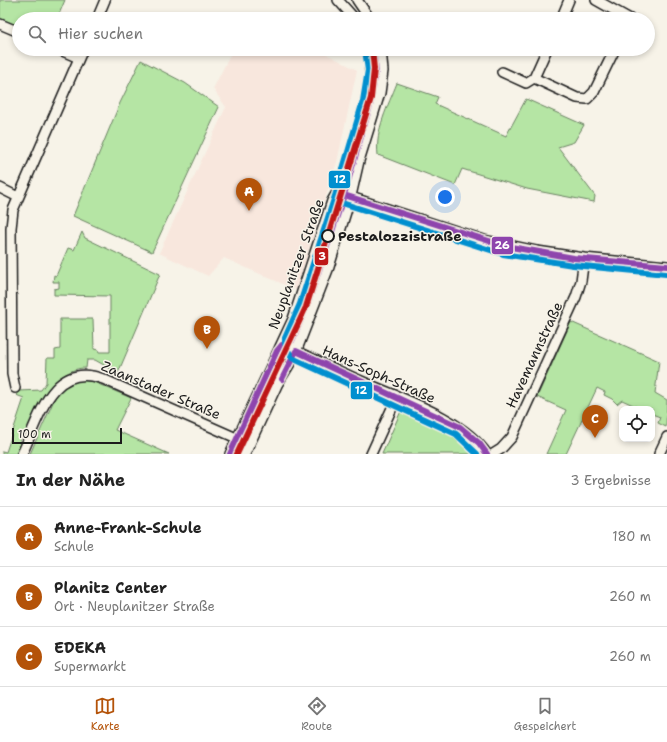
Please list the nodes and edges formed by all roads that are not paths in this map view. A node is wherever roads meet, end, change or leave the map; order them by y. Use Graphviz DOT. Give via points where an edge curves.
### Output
graph roads {
  1 [pos="105,0"];
  2 [pos="338,0"];
  3 [pos="357,0"];
  4 [pos="569,0"];
  5 [pos="596,0"];
  6 [pos="100,12"];
  7 [pos="349,12"];
  8 [pos="365,12"];
  9 [pos="564,12"];
  10 [pos="617,12"];
  11 [pos="0,24"];
  12 [pos="12,29"];
  13 [pos="74,56"];
  14 [pos="368,56"];
  15 [pos="382,56"];
  16 [pos="544,56"];
  17 [pos="612,56"];
  18 [pos="79,58"];
  19 [pos="502,72"];
  20 [pos="534,78"];
  21 [pos="0,188"];
  22 [pos="338,193"];
  23 [pos="18,196"];
  24 [pos="351,196"];
  25 [pos="584,258"];
  26 [pos="667,266"];
  27 [pos="282,345"];
  28 [pos="296,351"];
  29 [pos="15,388"];
  30 [pos="396,397"];
  31 [pos="667,437"];
  32 [pos="237,438"];
  33 [pos="250,444"];
  34 [pos="22,454"];
  35 [pos="230,454"];
  36 [pos="245,454"];
  37 [pos="371,454"];
  38 [pos="487,454"];
  39 [pos="493,454"];
  40 [pos="659,454"];
  1 -- 6 [label="street"];
  2 -- 7 [label="street"];
  3 -- 8 [label="street"];
  4 -- 9 [label="street"];
  5 -- 10 [label="street"];
  11 -- 12 [label="street"];
  13 -- 18 [label="street"];
  14 -- 22 [label="street, Neuplanitzer Straße" via="369,88"];
  15 -- 24 [label="street, Neuplanitzer Straße" via="383,71 380,93"];
  16 -- 20 [label="street"];
  17 -- 20 [label="street" via="594,92 587,99 577,98"];
  18 -- 23 [label="street"];
  19 -- 20 [label="street" via="526,83"];
  21 -- 23 [label="street"];
  22 -- 24 [label="street, Neuplanitzer Straße"];
  22 -- 27 [label="street, Neuplanitzer Straße" via="331,205 301,298"];
  23 -- 29 [label="street" via="11,228 12,374"];
  24 -- 25 [label="street" via="484,240"];
  24 -- 28 [label="street, Neuplanitzer Straße" via="329,267"];
  25 -- 26 [label="street"];
  25 -- 39 [label="street, Havemannstraße" via="576,297 512,437"];
  27 -- 28 [label="street, Neuplanitzer Straße"];
  27 -- 32 [label="street, Neuplanitzer Straße" via="277,350"];
  28 -- 30 [label="street, Hans-Soph-Straße"];
  28 -- 33 [label="street, Neuplanitzer Straße"];
  30 -- 37 [label="street"];
  30 -- 38 [label="street, Hans-Soph-Straße" via="460,427 479,443"];
  31 -- 40 [label="street"];
  32 -- 33 [label="street"];
  32 -- 34 [label="street, Zaanstader Straße" via="103,379 81,375 70,377 56,387 45,404"];
  32 -- 35 [label="street, Neuplanitzer Straße"];
  33 -- 36 [label="street, Neuplanitzer Straße"];
}
